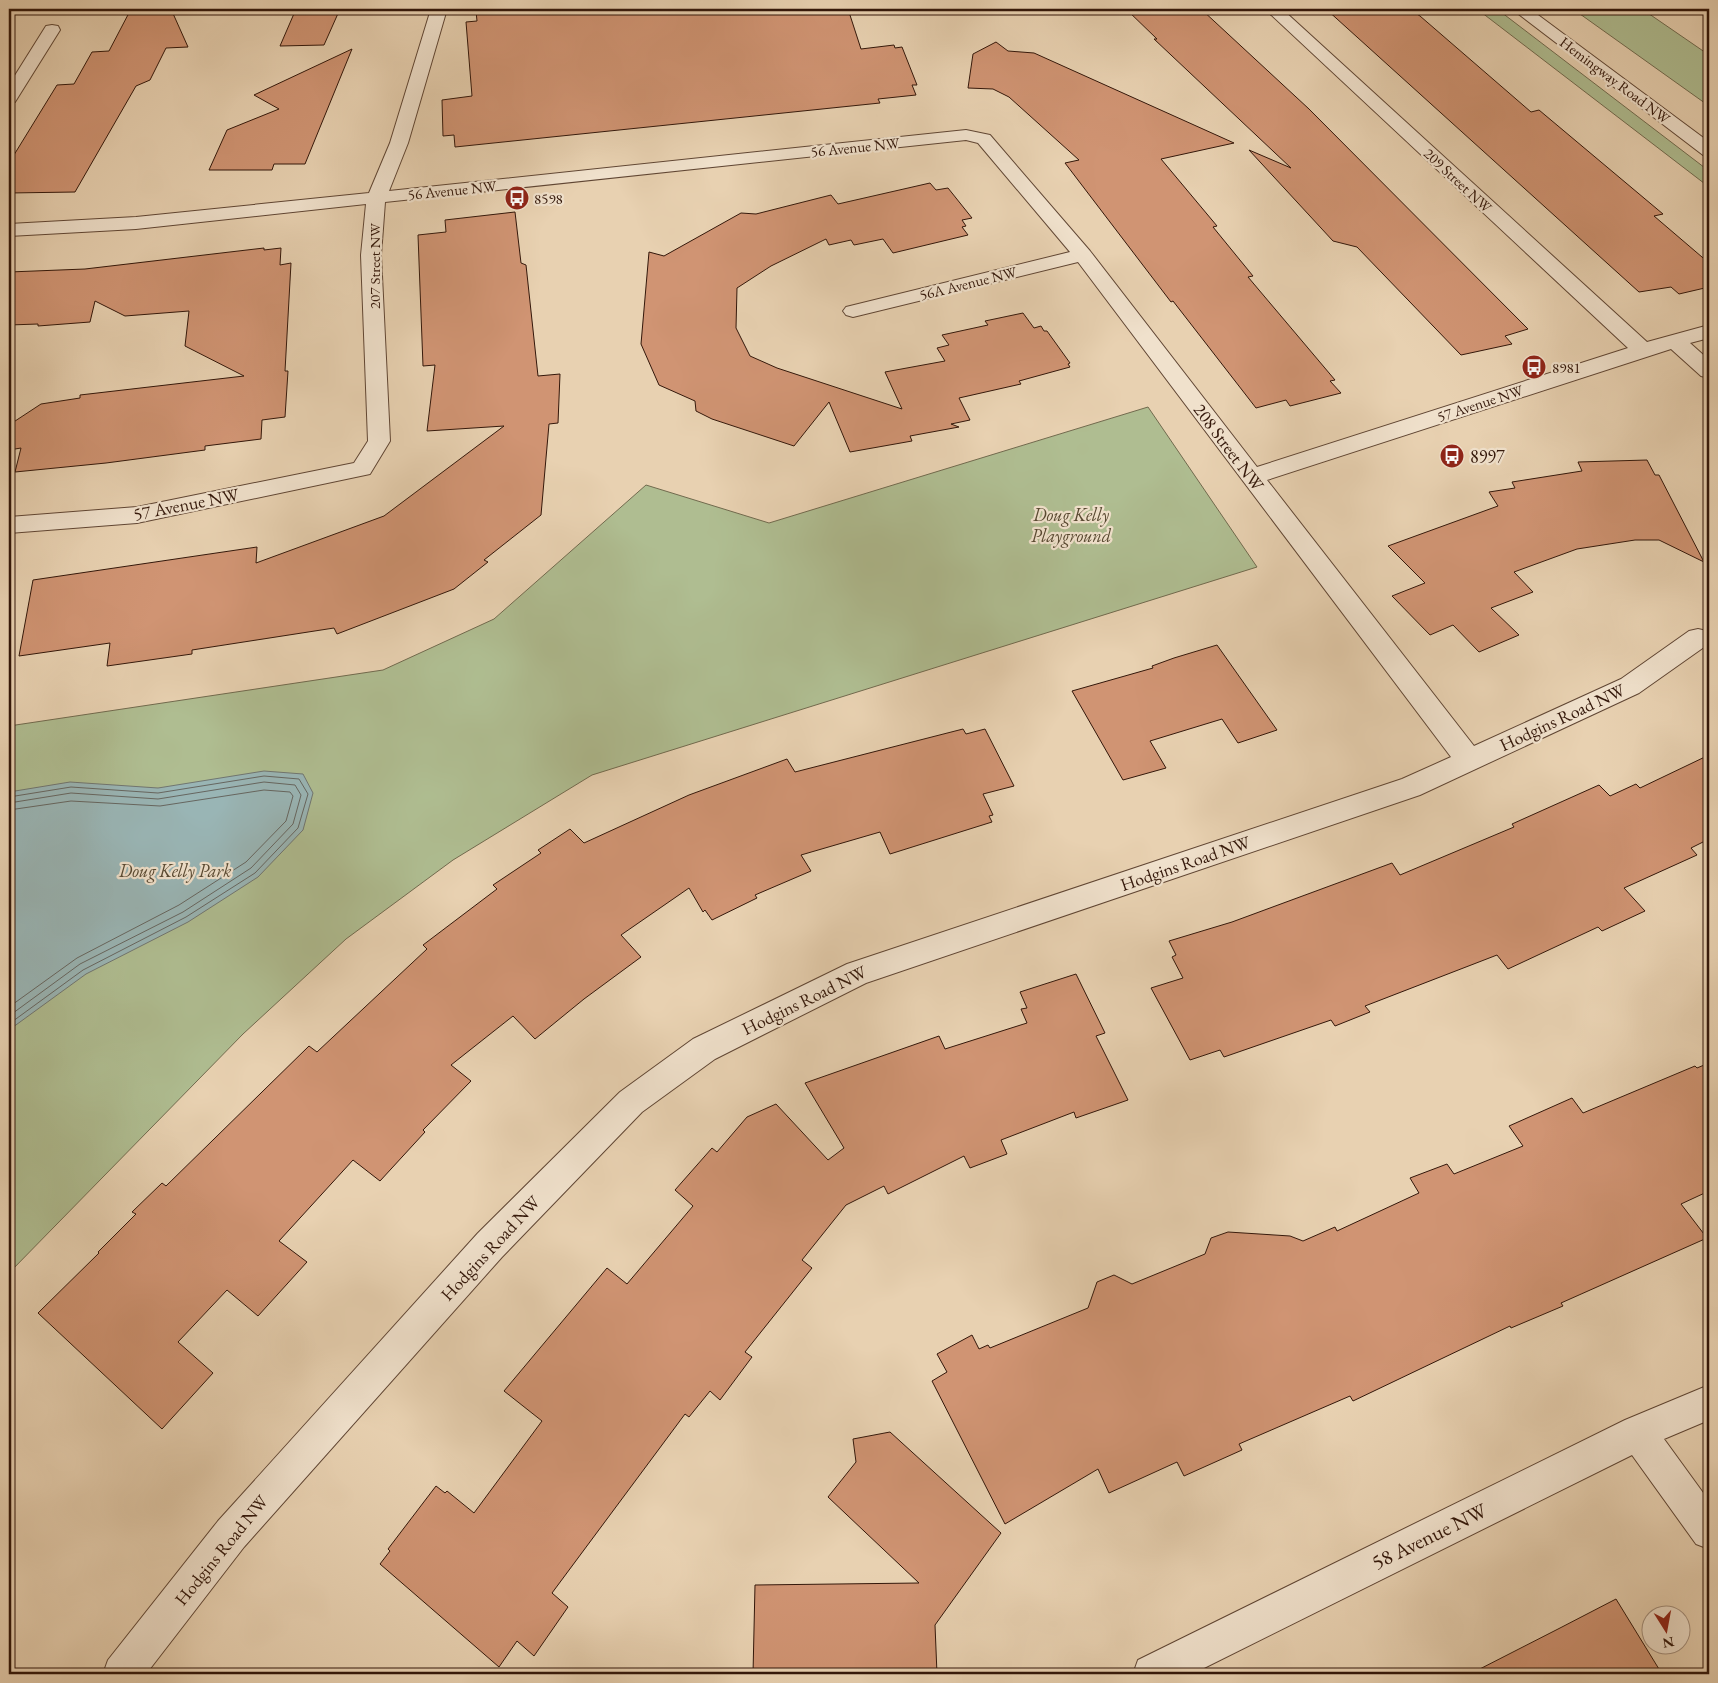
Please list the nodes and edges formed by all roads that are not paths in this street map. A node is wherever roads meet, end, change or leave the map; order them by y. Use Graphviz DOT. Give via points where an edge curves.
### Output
graph roads {
  1 [pos="439,9"];
  2 [pos="1273,9"];
  3 [pos="1520,9"];
  4 [pos="52,30"];
  5 [pos="9,98"];
  6 [pos="984,139"];
  7 [pos="1709,151"];
  8 [pos="376,198"];
  9 [pos="9,230"];
  10 [pos="1083,255"];
  11 [pos="853,311"];
  12 [pos="1709,331"];
  13 [pos="1675,341"];
  14 [pos="1642,350"];
  15 [pos="1709,371"];
  16 [pos="362,469"];
  17 [pos="1252,477"];
  18 [pos="9,525"];
  19 [pos="1698,638"];
  20 [pos="1469,760"];
  21 [pos="1709,1402"];
  22 [pos="1638,1433"];
  23 [pos="1709,1531"];
  24 [pos="122,1674"];
  25 [pos="1152,1674"];
  1 -- 8 [label="street, 207 Street NW" via="399,143"];
  2 -- 14 [label="street, 209 Street NW"];
  3 -- 7 [label="street, Hemingway Road NW"];
  4 -- 5 [label="street"];
  6 -- 8 [label="street, 56 Avenue NW" via="966,135"];
  6 -- 10 [label="street, 208 Street NW"];
  8 -- 9 [label="street, 56 Avenue NW" via="136,223"];
  8 -- 16 [label="street, 207 Street NW" via="370,255 379,441"];
  10 -- 11 [label="street, 56A Avenue NW"];
  10 -- 17 [label="street, 208 Street NW"];
  12 -- 13 [label="street, 57 Avenue NW"];
  13 -- 14 [label="street, 57 Avenue NW"];
  13 -- 15 [label="street"];
  14 -- 17 [label="street, 57 Avenue NW"];
  16 -- 18 [label="street, 57 Avenue NW" via="137,514"];
  17 -- 20 [label="street, 208 Street NW"];
  19 -- 20 [label="street, Hodgins Road NW" via="1630,686"];
  20 -- 24 [label="street, Hodgins Road NW" via="1411,787 857,973 704,1049 631,1102 490,1245 230,1534"];
  21 -- 22 [label="street, 58 Avenue NW"];
  22 -- 23 [label="street"];
  22 -- 25 [label="street, 58 Avenue NW"];
}
